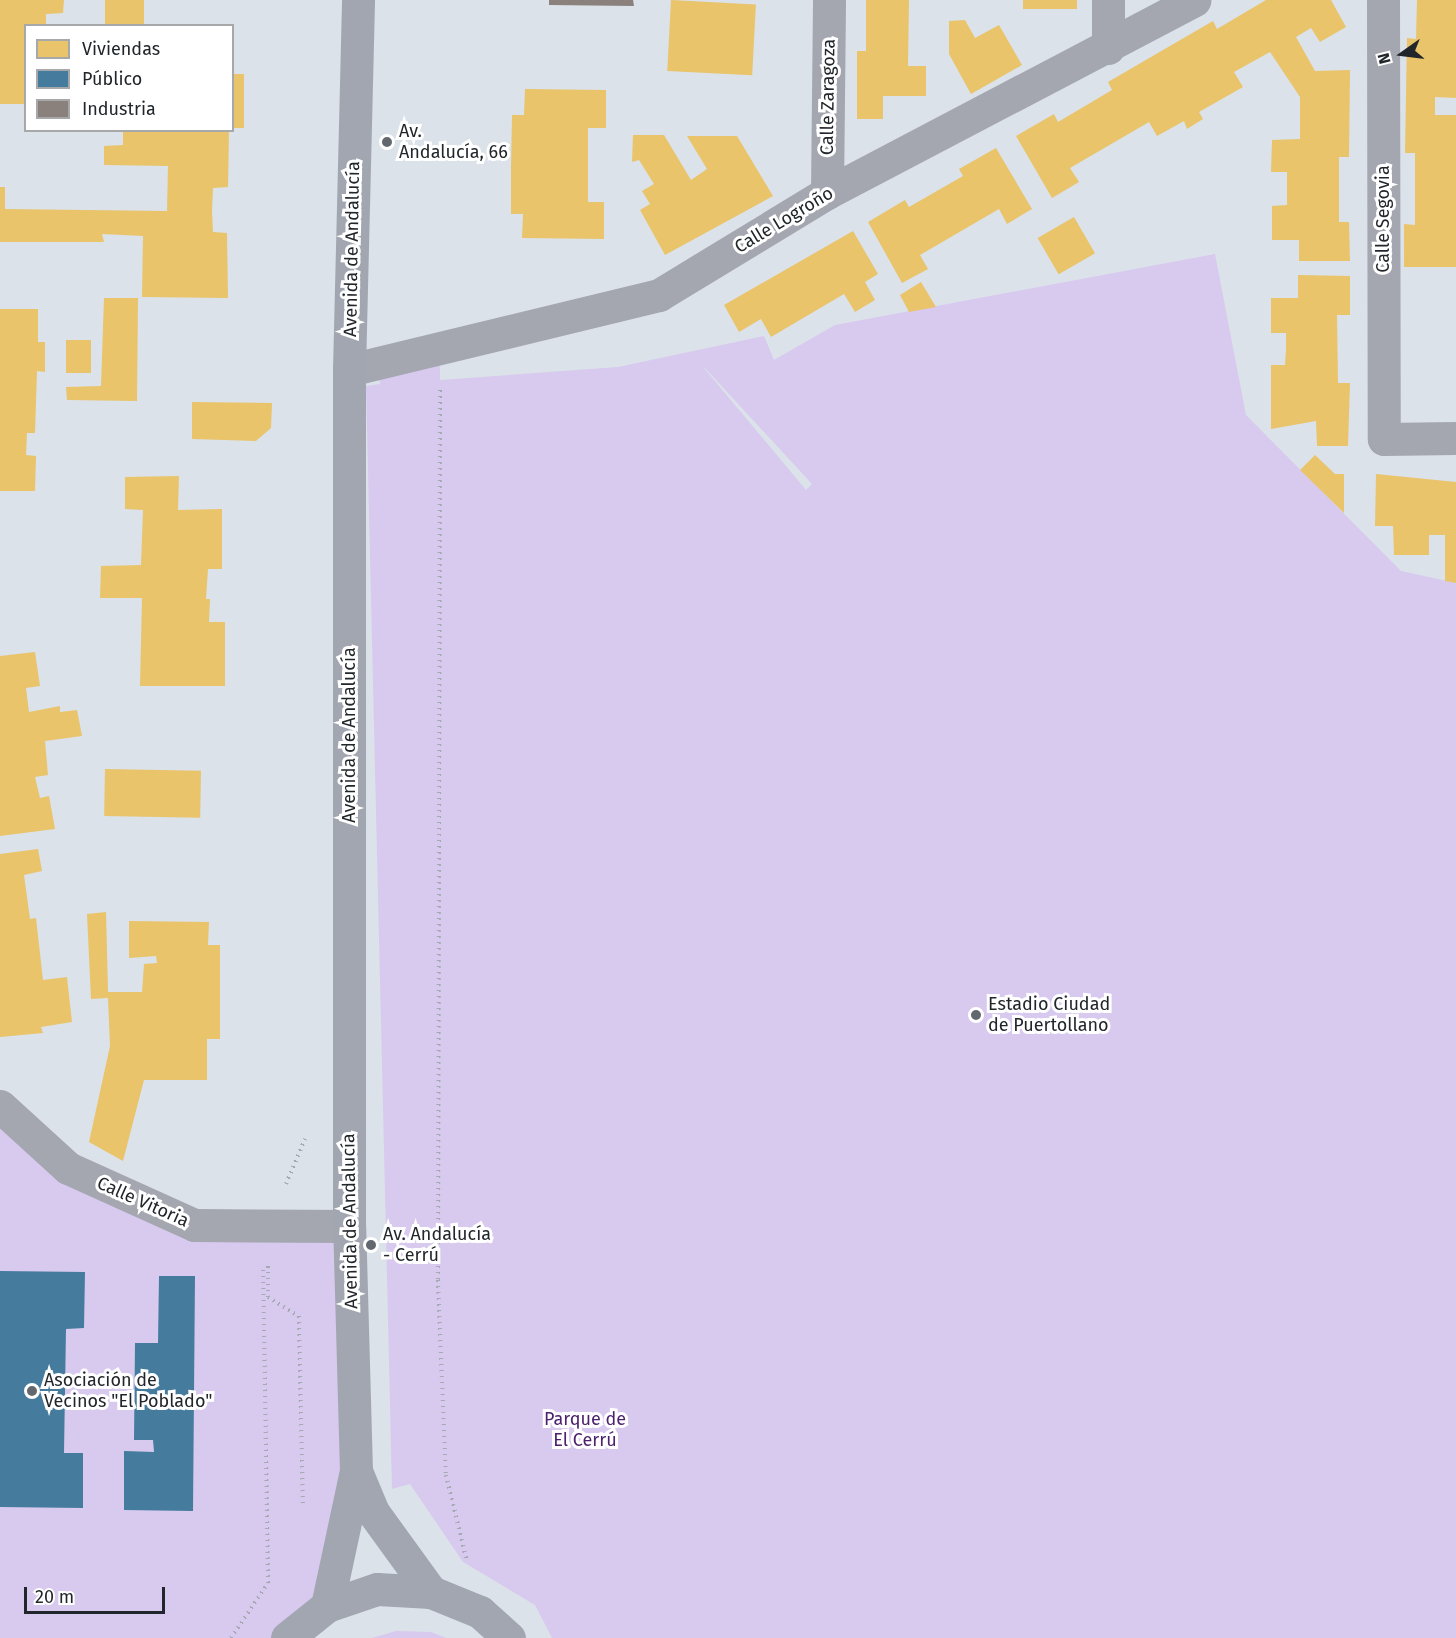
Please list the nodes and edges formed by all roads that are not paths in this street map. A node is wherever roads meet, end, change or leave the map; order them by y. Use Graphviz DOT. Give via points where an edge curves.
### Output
graph roads {
  1 [pos="358,0"];
  2 [pos="829,0"];
  3 [pos="1108,0"];
  4 [pos="1194,0"];
  5 [pos="1383,0"];
  6 [pos="1108,48"];
  7 [pos="827,193"];
  8 [pos="349,370"];
  9 [pos="1456,438"];
  10 [pos="0,1106"];
  11 [pos="349,1226"];
  12 [pos="357,1471"];
  13 [pos="431,1592"];
  14 [pos="327,1606"];
  15 [pos="286,1638"];
  16 [pos="509,1638"];
  1 -- 8 [label="street, Avenida de Andalucía"];
  2 -- 7 [label="street, Calle Zaragoza"];
  3 -- 6 [label="street"];
  4 -- 6 [label="street, Calle Logroño"];
  5 -- 9 [label="street, Calle Segovia" via="1384,439"];
  6 -- 7 [label="street, Calle Logroño"];
  7 -- 8 [label="street, Calle Logroño" via="659,295"];
  8 -- 11 [label="street, Avenida de Andalucía"];
  10 -- 11 [label="street, Calle Vitoria" via="68,1168 194,1225"];
  11 -- 12 [label="street, Avenida de Andalucía"];
  12 -- 13 [label="street, Avenida de Andalucía" via="372,1512"];
  12 -- 14 [label="street, Avenida de Andalucía"];
  13 -- 14 [label="street" via="377,1589"];
  13 -- 16 [label="street" via="480,1612"];
  14 -- 15 [label="street"];
}
